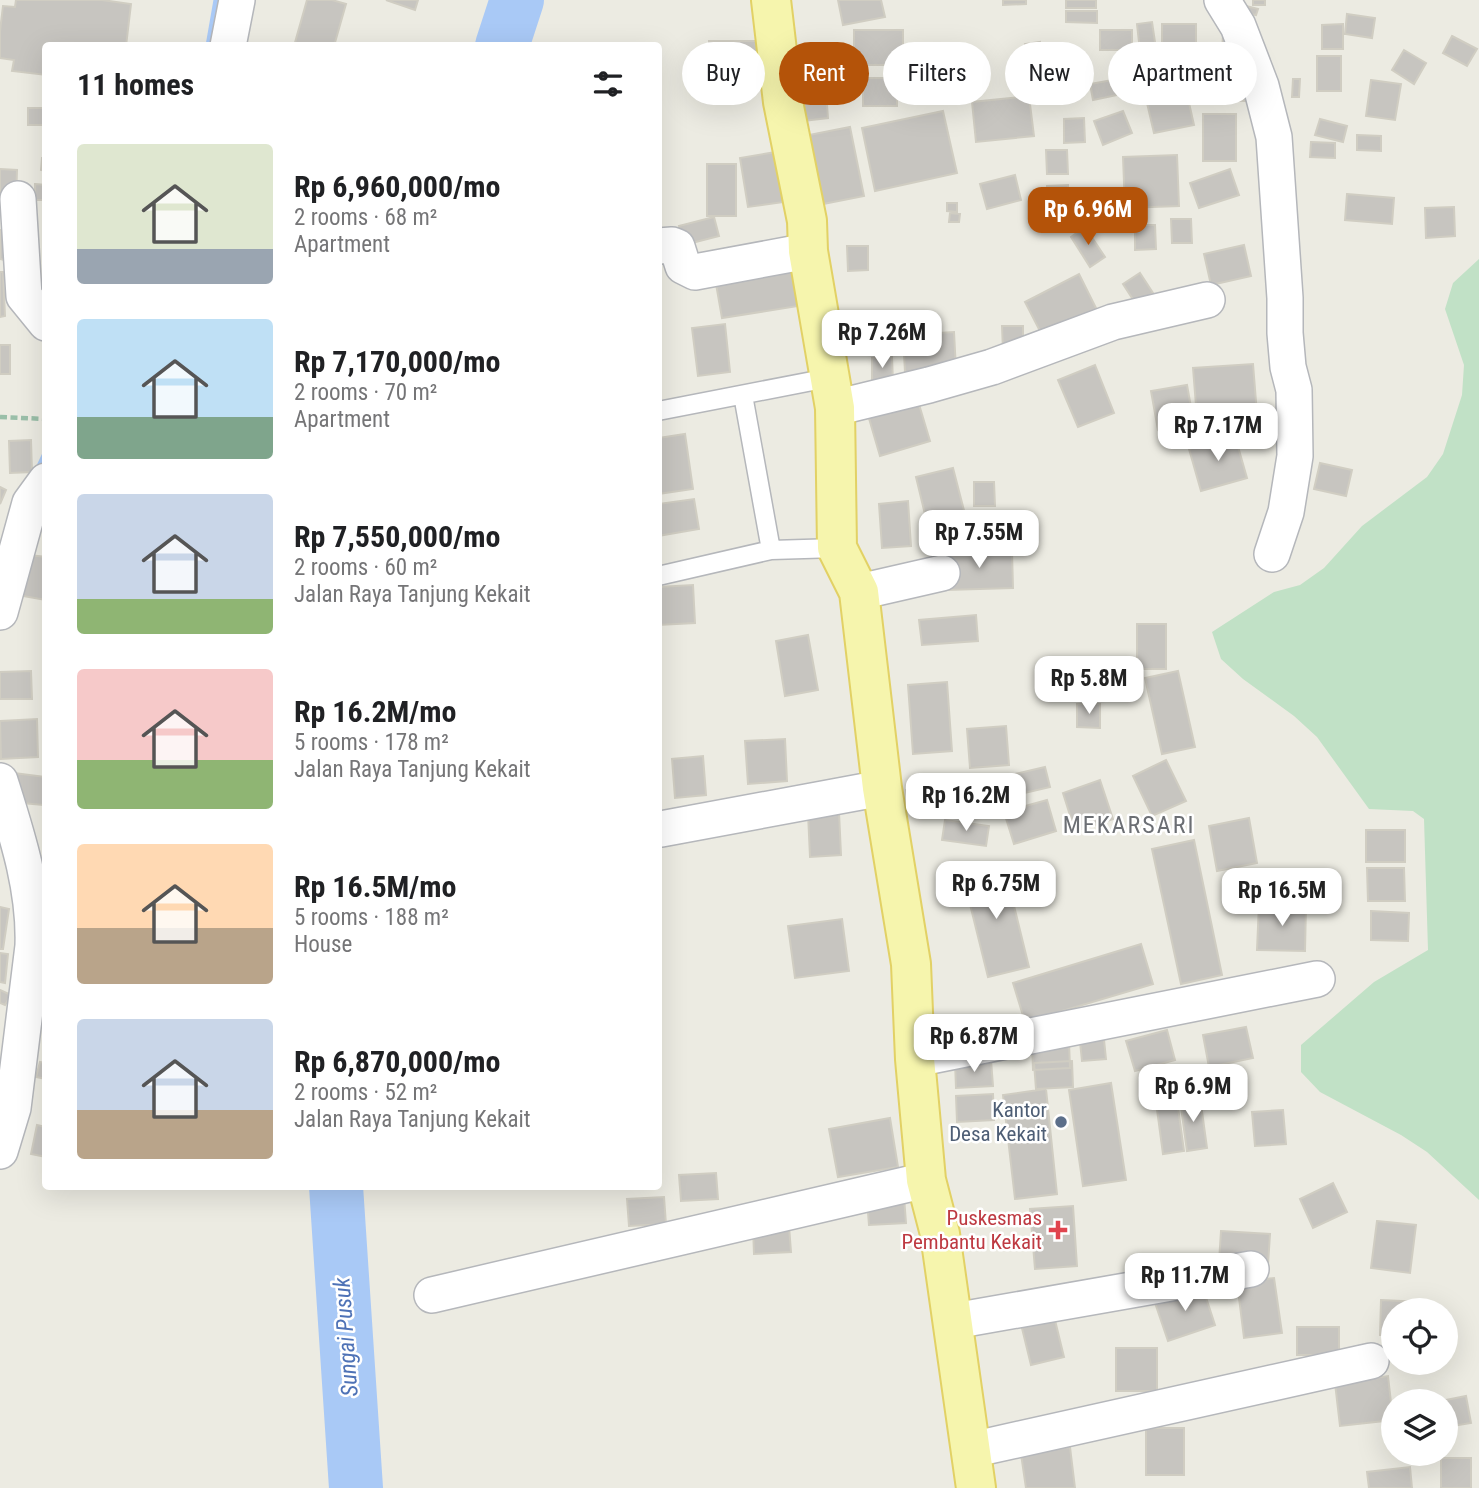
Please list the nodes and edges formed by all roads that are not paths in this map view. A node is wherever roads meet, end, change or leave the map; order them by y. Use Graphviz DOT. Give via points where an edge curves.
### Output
graph roads {
  1 [pos="237,0"];
  2 [pos="771,0"];
  3 [pos="1223,0"];
  4 [pos="229,42"];
  5 [pos="18,199"];
  6 [pos="662,246"];
  7 [pos="808,251"];
  8 [pos="1207,300"];
  9 [pos="42,318"];
  10 [pos="832,393"];
  11 [pos="743,395"];
  12 [pos="662,410"];
  13 [pos="42,486"];
  14 [pos="837,548"];
  15 [pos="771,550"];
  16 [pos="1272,554"];
  17 [pos="942,573"];
  18 [pos="662,575"];
  19 [pos="859,592"];
  20 [pos="0,612"];
  21 [pos="0,781"];
  22 [pos="882,788"];
  23 [pos="662,830"];
  24 [pos="1317,979"];
  25 [pos="915,1059"];
  26 [pos="0,1151"];
  27 [pos="926,1180"];
  28 [pos="1251,1269"];
  29 [pos="432,1295"];
  30 [pos="954,1321"];
  31 [pos="1371,1361"];
  32 [pos="971,1450"];
  33 [pos="976,1488"];
  1 -- 4 [label="street"];
  2 -- 7 [label="main road" via="783,102 807,220"];
  3 -- 16 [label="street" via="1261,86 1275,137 1295,456 1286,512"];
  5 -- 9 [label="street" via="24,296"];
  6 -- 7 [label="street" via="676,246 683,266 695,272"];
  7 -- 10 [label="main road"];
  8 -- 10 [label="street" via="1113,322 929,385"];
  10 -- 11 [label="lane"];
  10 -- 14 [label="main road"];
  11 -- 12 [label="lane"];
  11 -- 15 [label="lane"];
  13 -- 20 [label="street" via="30,503"];
  14 -- 15 [label="lane"];
  14 -- 19 [label="main road"];
  15 -- 18 [label="lane"];
  17 -- 19 [label="street"];
  19 -- 22 [label="main road"];
  21 -- 26 [label="street" via="20,847 34,921 13,1108"];
  22 -- 23 [label="street"];
  22 -- 25 [label="main road" via="911,964"];
  24 -- 25 [label="street"];
  25 -- 27 [label="main road"];
  27 -- 29 [label="street"];
  27 -- 30 [label="main road"];
  28 -- 30 [label="street"];
  30 -- 32 [label="main road"];
  31 -- 32 [label="street"];
  32 -- 33 [label="main road"];
}
